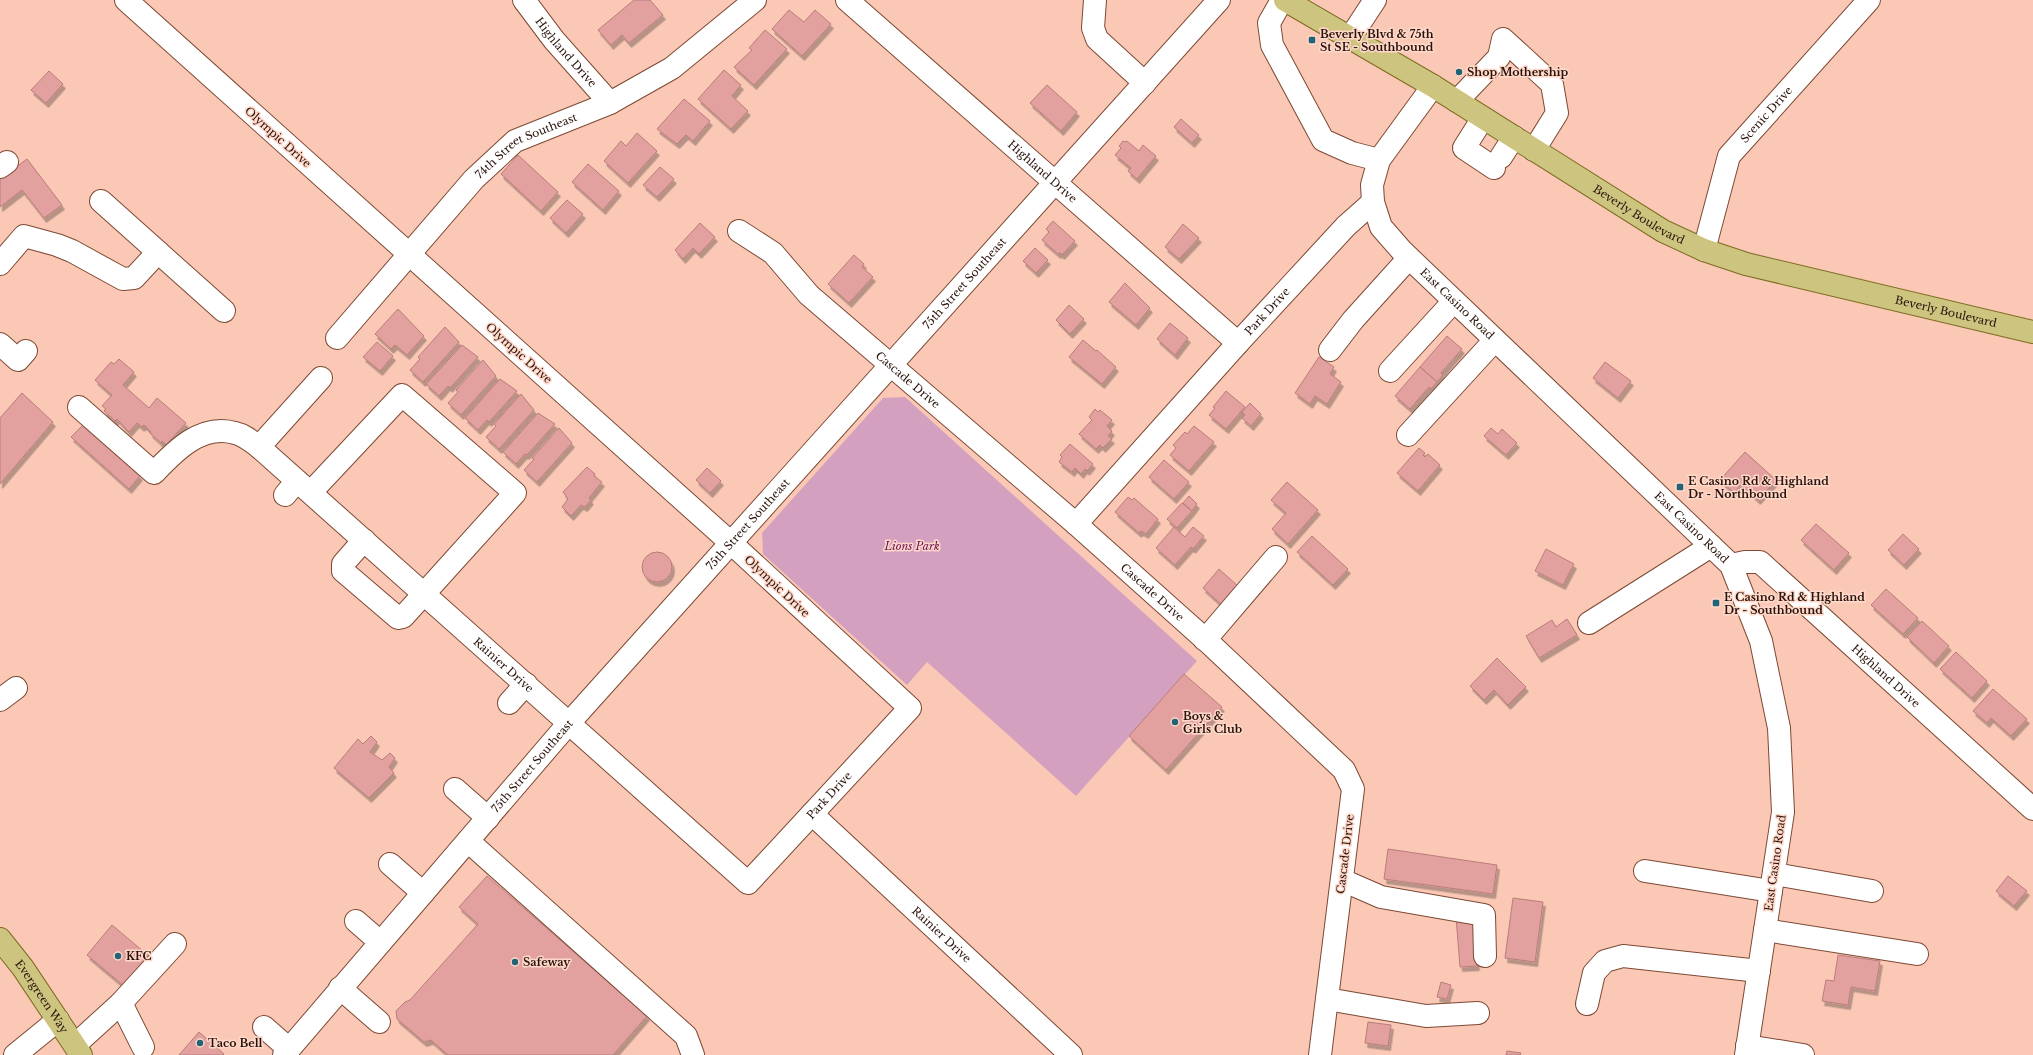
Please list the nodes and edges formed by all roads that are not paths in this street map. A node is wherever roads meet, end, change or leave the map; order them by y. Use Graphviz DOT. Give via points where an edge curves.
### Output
graph roads {
  1 [pos="126,0"];
  2 [pos="524,0"];
  3 [pos="755,0"];
  4 [pos="847,0"];
  5 [pos="1095,0"];
  6 [pos="1219,0"];
  7 [pos="1282,0"];
  8 [pos="1286,0"];
  9 [pos="1375,0"];
  10 [pos="1868,0"];
  11 [pos="1350,38"];
  12 [pos="1145,83"];
  13 [pos="1433,86"];
  14 [pos="1457,101"];
  15 [pos="610,103"];
  16 [pos="1483,118"];
  17 [pos="1514,138"];
  18 [pos="1534,150"];
  19 [pos="1379,160"];
  20 [pos="1056,182"];
  21 [pos="101,201"];
  22 [pos="1373,202"];
  23 [pos="739,231"];
  24 [pos="1704,250"];
  25 [pos="158,252"];
  26 [pos="409,255"];
  27 [pos="1409,258"];
  28 [pos="0,264"];
  29 [pos="1454,301"];
  30 [pos="224,311"];
  31 [pos="2033,332"];
  32 [pos="337,338"];
  33 [pos="1495,340"];
  34 [pos="1238,343"];
  35 [pos="0,344"];
  36 [pos="1330,350"];
  37 [pos="26,351"];
  38 [pos="892,366"];
  39 [pos="1390,371"];
  40 [pos="321,378"];
  41 [pos="79,407"];
  42 [pos="1408,436"];
  43 [pos="259,447"];
  44 [pos="298,489"];
  45 [pos="1076,524"];
  46 [pos="364,540"];
  47 [pos="732,543"];
  48 [pos="1711,546"];
  49 [pos="1276,557"];
  50 [pos="1731,565"];
  51 [pos="424,594"];
  52 [pos="1589,623"];
  53 [pos="1205,640"];
  54 [pos="526,684"];
  55 [pos="509,703"];
  56 [pos="910,708"];
  57 [pos="569,723"];
  58 [pos="455,789"];
  59 [pos="2033,809"];
  60 [pos="812,814"];
  61 [pos="488,818"];
  62 [pos="468,841"];
  63 [pos="390,864"];
  64 [pos="1645,871"];
  65 [pos="1342,880"];
  66 [pos="1772,882"];
  67 [pos="748,883"];
  68 [pos="1872,891"];
  69 [pos="423,893"];
  70 [pos="356,921"];
  71 [pos="1765,930"];
  72 [pos="0,939"];
  73 [pos="380,942"];
  74 [pos="175,944"];
  75 [pos="1917,954"];
  76 [pos="1485,956"];
  77 [pos="1759,971"];
  78 [pos="340,988"];
  79 [pos="1327,999"];
  80 [pos="121,1003"];
  81 [pos="1587,1004"];
  82 [pos="1478,1013"];
  83 [pos="58,1020"];
  84 [pos="379,1022"];
  85 [pos="264,1027"];
  86 [pos="143,1047"];
  87 [pos="78,1050"];
  88 [pos="1747,1050"];
  89 [pos="286,1052"];
  90 [pos="1065,1053"];
  91 [pos="15,1055"];
  92 [pos="693,1055"];
  93 [pos="1320,1055"];
  94 [pos="1803,1055"];
  1 -- 26 [label="street, Olympic Drive"];
  2 -- 15 [label="street, Highland Drive" via="554,40"];
  3 -- 15 [label="street, 74th Street Southeast" via="672,68"];
  4 -- 20 [label="street, Highland Drive"];
  5 -- 12 [label="street" via="1093,28 1097,39"];
  6 -- 12 [label="street, 75th Street Southeast"];
  7 -- 19 [label="street" via="1269,23 1272,45 1323,140 1352,153"];
  8 -- 11 [label="main road, Beverly Boulevard"];
  9 -- 11 [label="street"];
  10 -- 24 [label="street, Scenic Drive" via="1729,156"];
  11 -- 13 [label="main road, Beverly Boulevard"];
  12 -- 20 [label="street, 75th Street Southeast"];
  13 -- 14 [label="main road, Beverly Boulevard"];
  13 -- 19 [label="street"];
  14 -- 16 [label="main road, Beverly Boulevard"];
  14 -- 18 [label="street" via="1499,57 1503,39 1552,84 1557,113"];
  15 -- 26 [label="street, 74th Street Southeast" via="515,141 474,179"];
  16 -- 17 [label="main road, Beverly Boulevard"];
  16 -- 17 [label="street" via="1464,148 1497,163"];
  17 -- 18 [label="main road, Beverly Boulevard"];
  18 -- 24 [label="main road, Beverly Boulevard" via="1663,231"];
  19 -- 22 [label="street" via="1372,185"];
  20 -- 34 [label="street, Highland Drive"];
  20 -- 38 [label="street, 75th Street Southeast"];
  21 -- 25 [label="street"];
  22 -- 27 [label="street, East Casino Road" via="1381,227"];
  22 -- 34 [label="street, Park Drive" via="1346,226"];
  23 -- 38 [label="street, Cascade Drive" via="773,253 809,295"];
  24 -- 31 [label="main road, Beverly Boulevard" via="1746,264"];
  25 -- 28 [label="street" via="134,278 123,279 72,251 24,236"];
  25 -- 30 [label="street"];
  26 -- 32 [label="street, 74th Street Southeast"];
  26 -- 47 [label="street, Olympic Drive"];
  27 -- 29 [label="street, East Casino Road"];
  27 -- 36 [label="street" via="1358,314"];
  29 -- 33 [label="street, East Casino Road"];
  29 -- 39 [label="street"];
  33 -- 42 [label="street"];
  33 -- 48 [label="street, East Casino Road"];
  34 -- 45 [label="street, Park Drive"];
  35 -- 37 [label="street" via="18,360"];
  38 -- 45 [label="street, Cascade Drive"];
  38 -- 47 [label="street, 75th Street Southeast"];
  40 -- 43 [label="street"];
  41 -- 43 [label="street, Rainier Drive" via="154,473 178,447 199,436 217,431 234,432"];
  43 -- 44 [label="street, Rainier Drive"];
  44 -- 46 [label="street, Rainier Drive"];
  44 -- 51 [label="street" via="402,395 515,493"];
  45 -- 53 [label="street, Cascade Drive"];
  46 -- 51 [label="street, Rainier Drive"];
  46 -- 51 [label="street" via="342,567 360,586 398,618 403,617"];
  47 -- 56 [label="street, Olympic Drive"];
  47 -- 57 [label="street, 75th Street Southeast"];
  48 -- 50 [label="street, East Casino Road"];
  48 -- 52 [label="street"];
  49 -- 53 [label="street"];
  50 -- 59 [label="street, Highland Drive" via="1760,562"];
  50 -- 66 [label="street, East Casino Road" via="1761,641 1779,728 1783,812"];
  51 -- 54 [label="street, Rainier Drive"];
  53 -- 65 [label="street, Cascade Drive" via="1344,770 1354,789"];
  54 -- 55 [label="street"];
  54 -- 57 [label="street, Rainier Drive"];
  56 -- 60 [label="street, Park Drive"];
  57 -- 61 [label="street, 75th Street Southeast"];
  57 -- 67 [label="street, Rainier Drive"];
  58 -- 61 [label="street"];
  60 -- 67 [label="street, Park Drive"];
  60 -- 90 [label="street, Rainier Drive"];
  61 -- 62 [label="street, 75th Street Southeast"];
  62 -- 69 [label="street, 75th Street Southeast"];
  62 -- 92 [label="street" via="686,1036"];
  63 -- 69 [label="street"];
  64 -- 66 [label="street"];
  65 -- 76 [label="street" via="1381,897 1484,915"];
  65 -- 79 [label="street, Cascade Drive"];
  66 -- 68 [label="street"];
  66 -- 71 [label="street, East Casino Road"];
  69 -- 73 [label="street, 75th Street Southeast"];
  70 -- 73 [label="street"];
  71 -- 75 [label="street"];
  71 -- 77 [label="street, East Casino Road"];
  72 -- 83 [label="main road, Evergreen Way"];
  73 -- 78 [label="street, 75th Street Southeast"];
  74 -- 80 [label="street"];
  77 -- 81 [label="street" via="1623,956 1605,961 1594,973"];
  77 -- 88 [label="street, East Casino Road"];
  78 -- 84 [label="street"];
  78 -- 89 [label="street, 75th Street Southeast"];
  79 -- 82 [label="street" via="1426,1016"];
  79 -- 93 [label="street, Cascade Drive"];
  80 -- 86 [label="street"];
  80 -- 87 [label="street"];
  83 -- 87 [label="main road, Evergreen Way"];
  83 -- 91 [label="street"];
  85 -- 89 [label="street"];
  88 -- 94 [label="street"];
}
